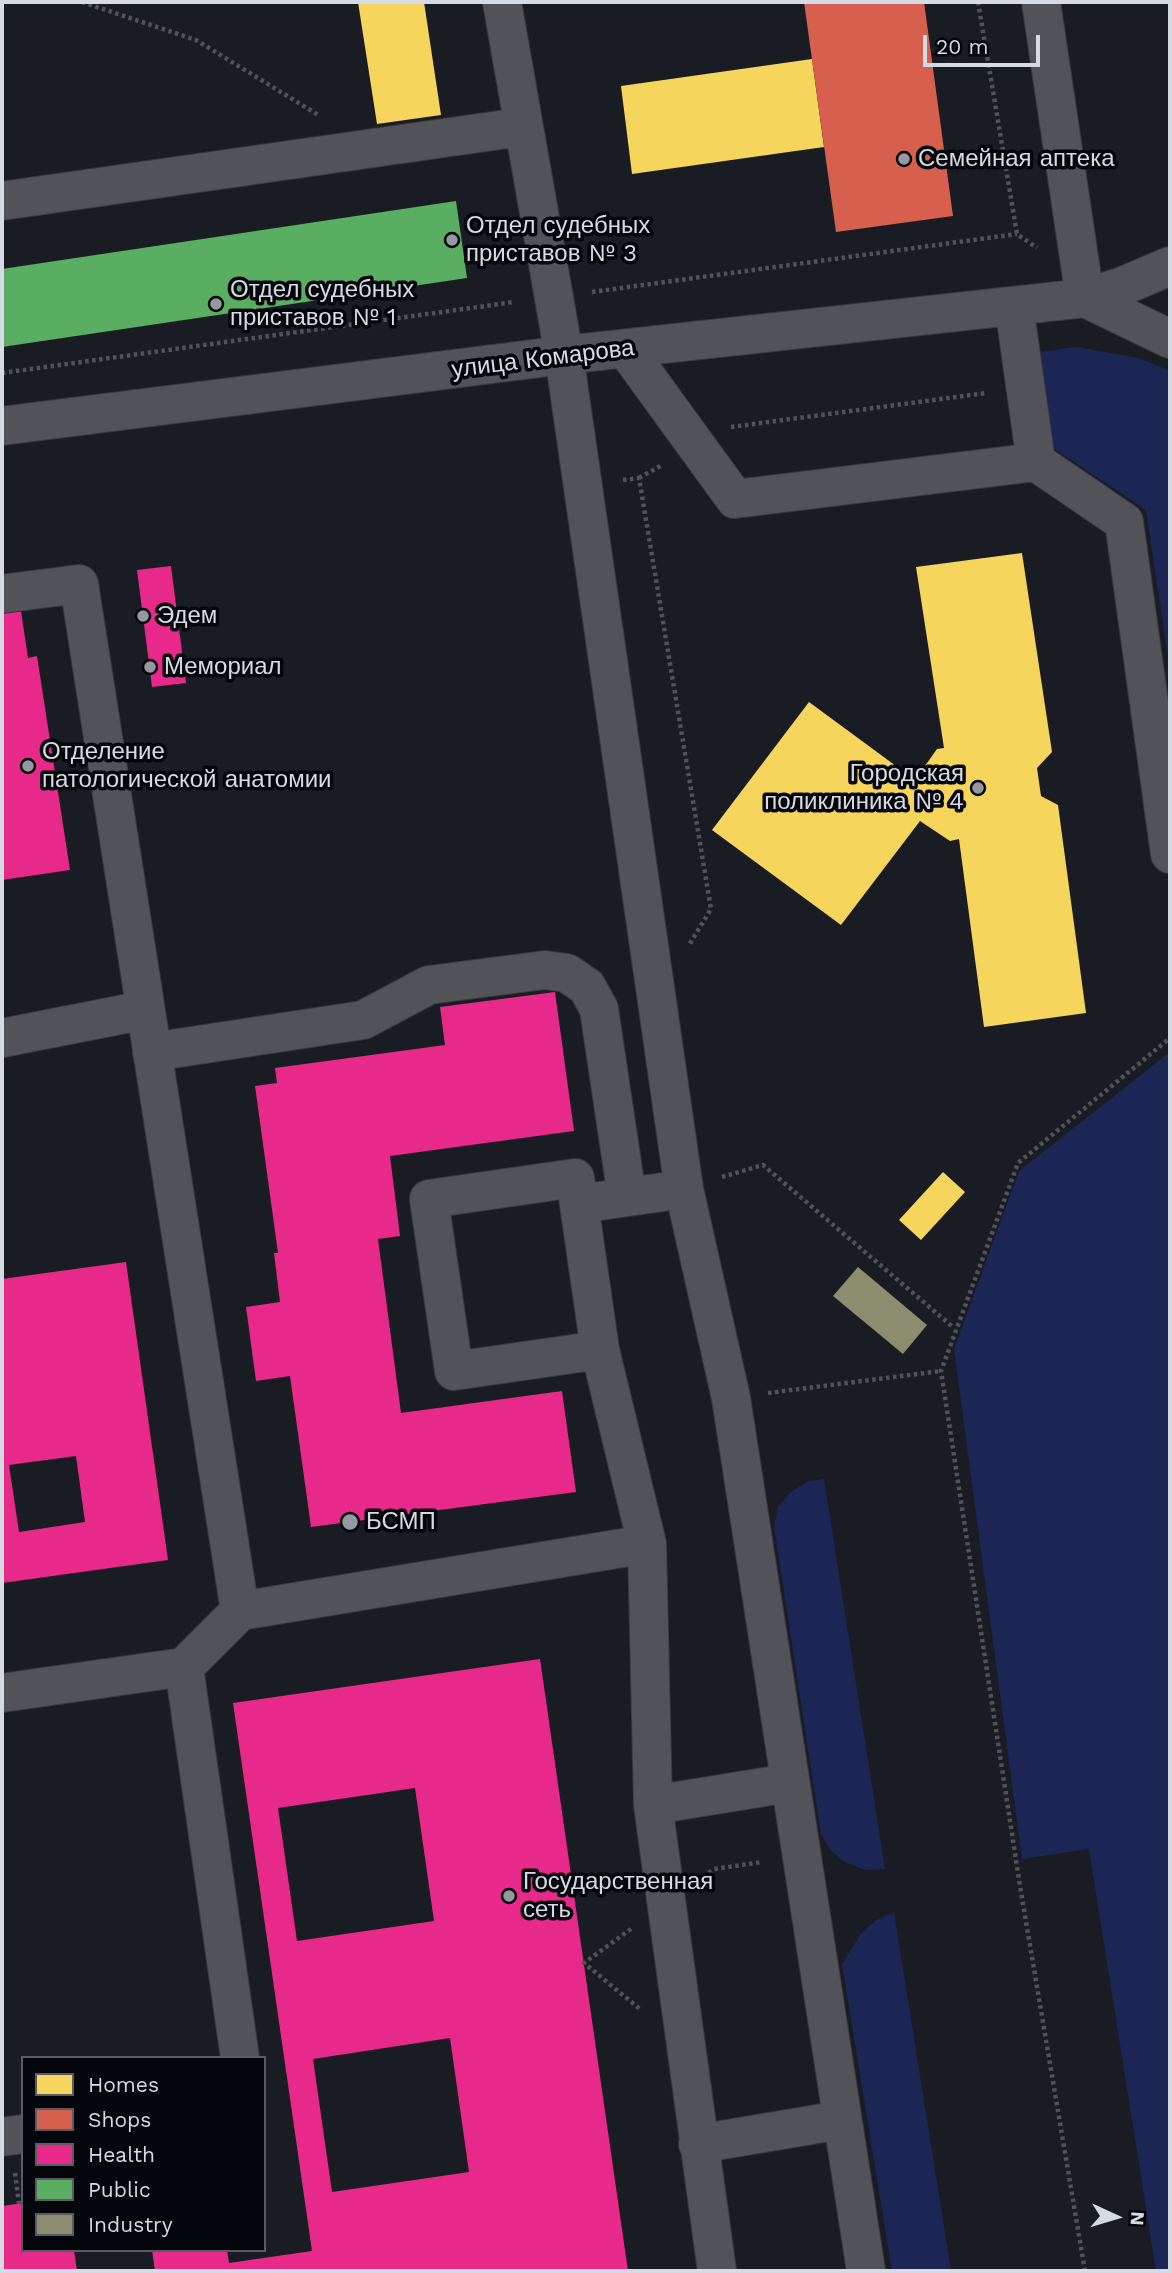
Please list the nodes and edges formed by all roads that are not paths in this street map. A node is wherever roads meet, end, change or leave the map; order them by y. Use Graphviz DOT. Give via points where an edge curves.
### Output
graph roads {
  1 [pos="502,2"];
  2 [pos="1041,2"];
  3 [pos="522,127"];
  4 [pos="2,201"];
  5 [pos="1170,266"];
  6 [pos="1085,298"];
  7 [pos="1014,306"];
  8 [pos="1170,340"];
  9 [pos="626,349"];
  10 [pos="564,355"];
  11 [pos="2,426"];
  12 [pos="1036,462"];
  13 [pos="2,594"];
  14 [pos="1170,854"];
  15 [pos="145,1010"];
  16 [pos="2,1038"];
  17 [pos="152,1052"];
  18 [pos="684,1189"];
  19 [pos="627,1197"];
  20 [pos="579,1204"];
  21 [pos="600,1350"];
  22 [pos="647,1544"];
  23 [pos="240,1611"];
  24 [pos="184,1667"];
  25 [pos="2,1693"];
  26 [pos="789,1783"];
  27 [pos="653,1805"];
  28 [pos="240,2056"];
  29 [pos="841,2120"];
  30 [pos="21,2134"];
  31 [pos="2,2137"];
  32 [pos="698,2144"];
  33 [pos="717,2271"];
  34 [pos="866,2271"];
  1 -- 3 [label="street"];
  2 -- 6 [label="street"];
  3 -- 4 [label="street"];
  3 -- 10 [label="street"];
  5 -- 6 [label="street, улица Комарова"];
  6 -- 7 [label="street, улица Комарова"];
  6 -- 8 [label="street"];
  7 -- 9 [label="street, улица Комарова"];
  7 -- 12 [label="street"];
  9 -- 10 [label="street, улица Комарова"];
  9 -- 12 [label="street" via="735,499"];
  10 -- 11 [label="street, улица Комарова"];
  10 -- 18 [label="street"];
  12 -- 14 [label="street" via="1124,522"];
  13 -- 15 [label="street" via="79,584"];
  15 -- 16 [label="street"];
  15 -- 17 [label="street"];
  17 -- 19 [label="street" via="363,1020 429,985 545,970 567,974 587,987 600,1009"];
  17 -- 23 [label="street"];
  18 -- 19 [label="street"];
  18 -- 26 [label="street" via="731,1398"];
  19 -- 20 [label="street"];
  20 -- 21 [label="street"];
  20 -- 21 [label="street" via="575,1178 429,1199 454,1371"];
  21 -- 22 [label="street"];
  22 -- 23 [label="street"];
  22 -- 27 [label="street"];
  23 -- 24 [label="street"];
  24 -- 25 [label="street"];
  24 -- 28 [label="street"];
  26 -- 27 [label="street"];
  26 -- 29 [label="street"];
  27 -- 32 [label="street"];
  29 -- 32 [label="street"];
  29 -- 34 [label="street"];
  30 -- 31 [label="street"];
  32 -- 33 [label="street"];
}
